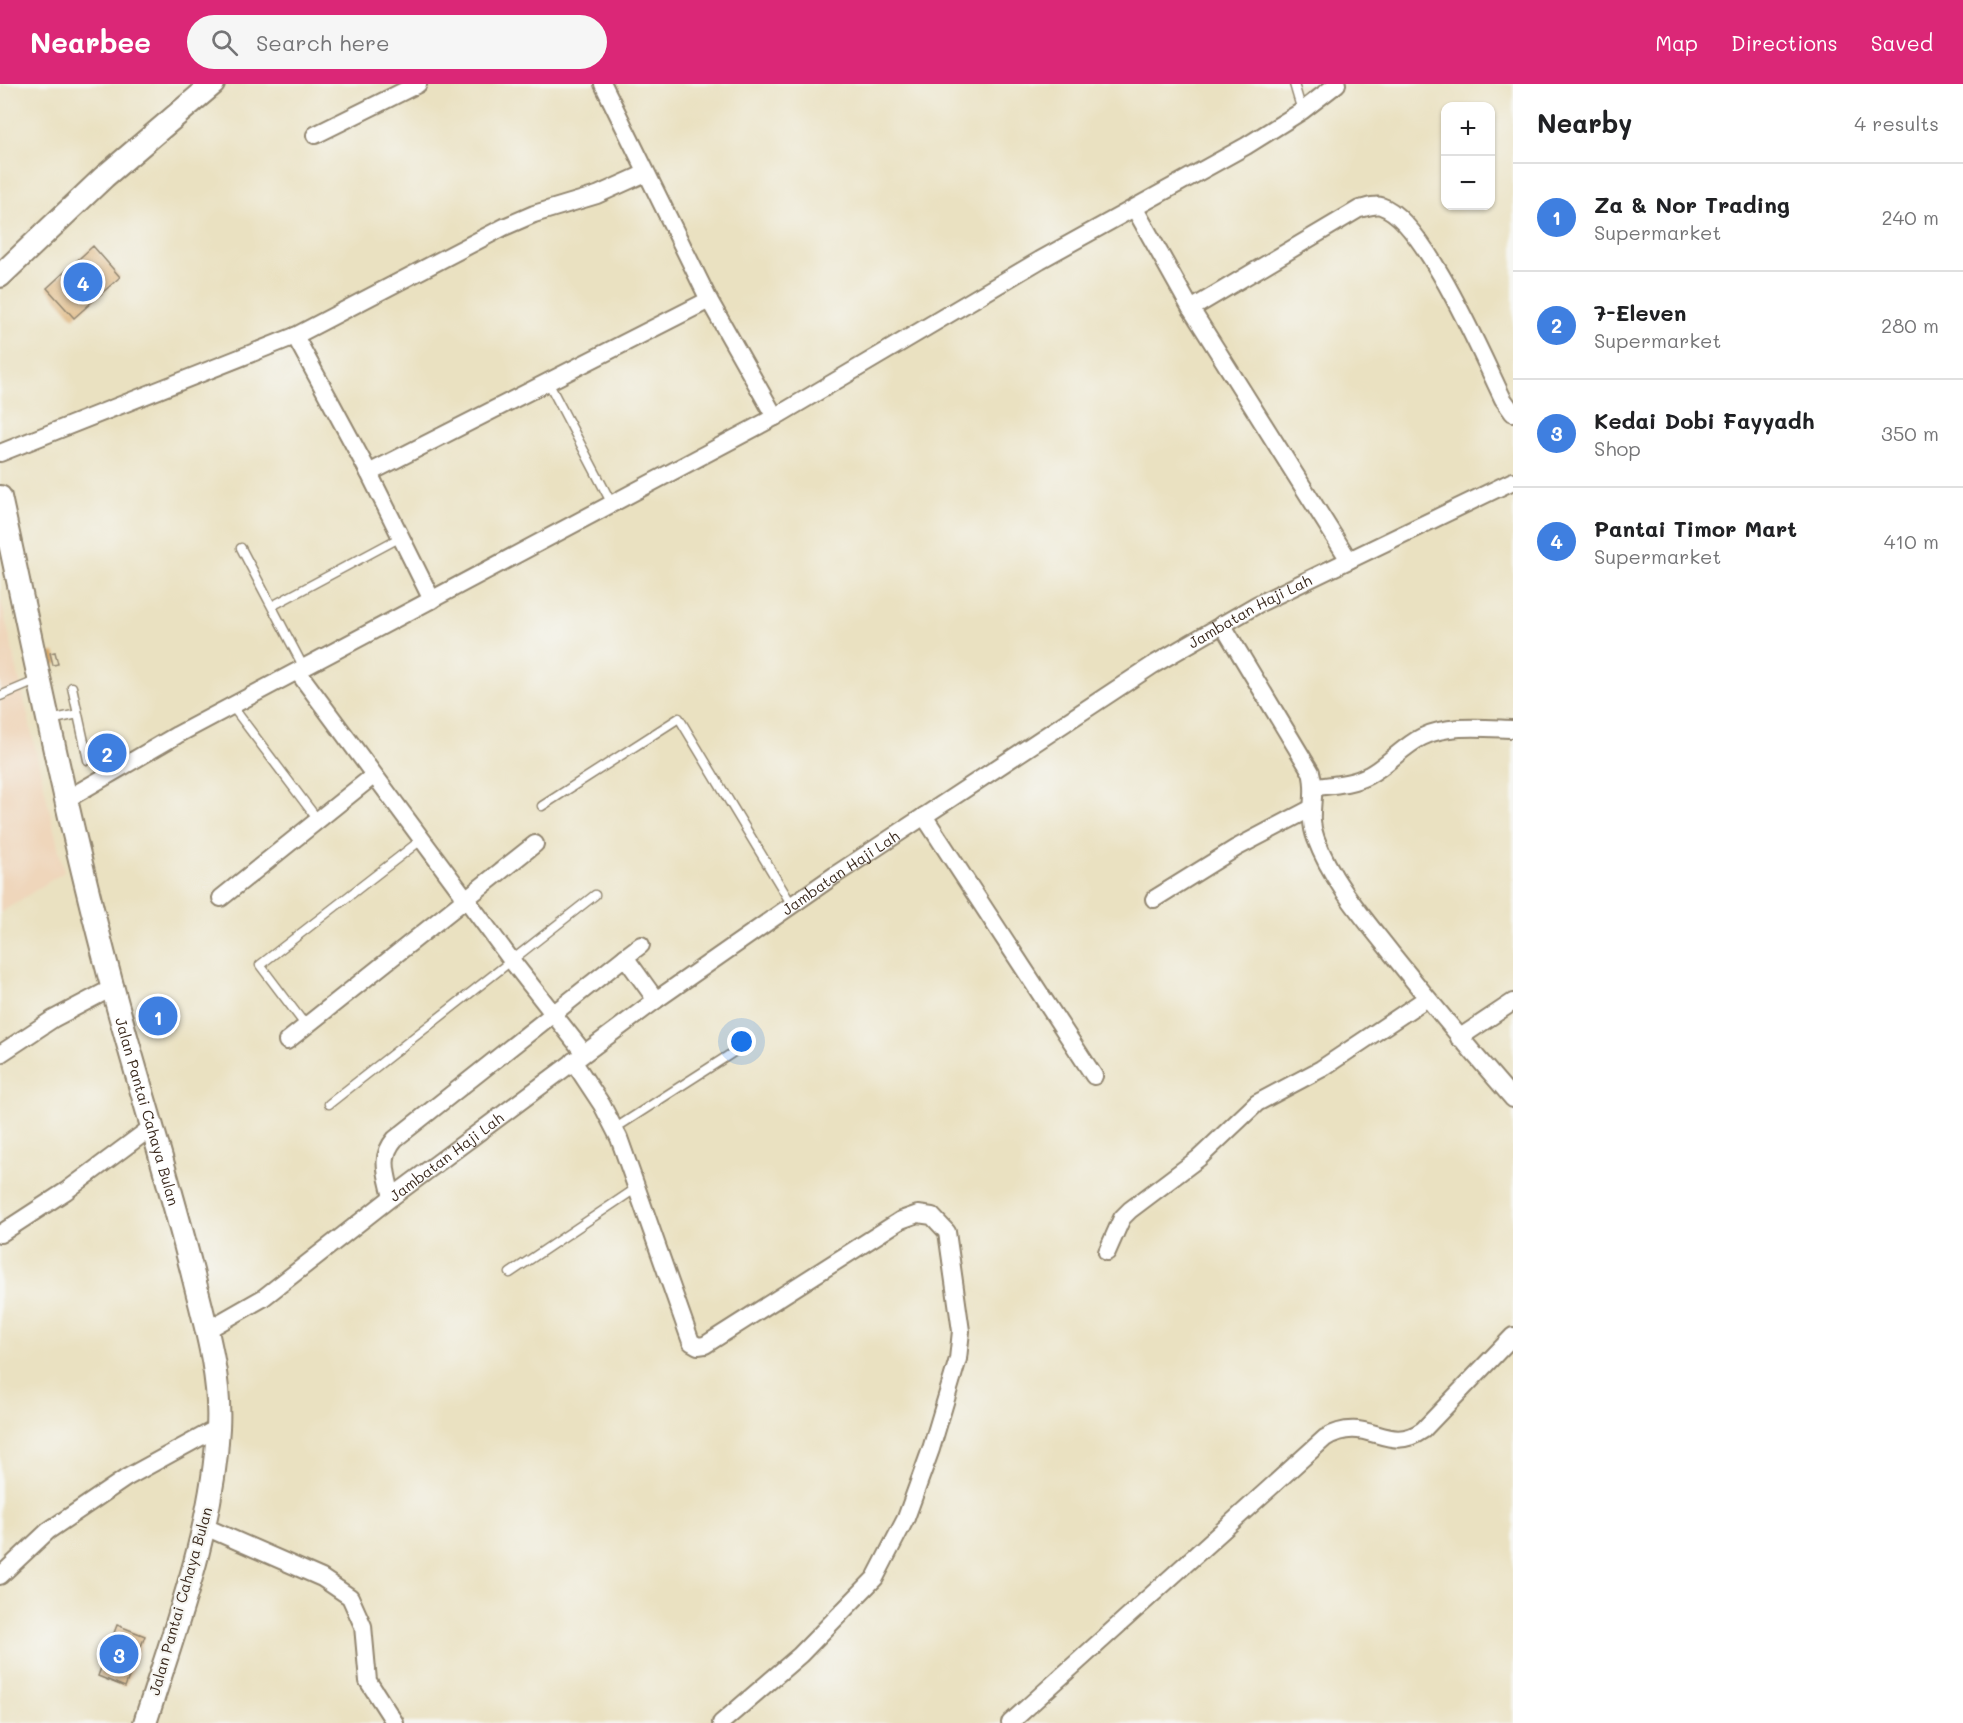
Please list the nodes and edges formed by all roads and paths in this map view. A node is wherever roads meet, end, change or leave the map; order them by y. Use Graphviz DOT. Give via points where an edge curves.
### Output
graph roads {
  1 [pos="213,84"];
  2 [pos="418,84"];
  3 [pos="603,84"];
  4 [pos="1294,84"];
  5 [pos="1337,84"];
  6 [pos="1302,111"];
  7 [pos="315,135"];
  8 [pos="646,173"];
  9 [pos="1135,209"];
  10 [pos="0,276"];
  11 [pos="709,300"];
  12 [pos="1191,309"];
  13 [pos="295,336"];
  14 [pos="548,382"];
  15 [pos="1513,413"];
  16 [pos="775,417"];
  17 [pos="0,453"];
  18 [pos="369,473"];
  19 [pos="1513,481"];
  20 [pos="0,497"];
  21 [pos="612,504"];
  22 [pos="3,530"];
  23 [pos="401,537"];
  24 [pos="241,548"];
  25 [pos="1349,560"];
  26 [pos="432,600"];
  27 [pos="272,606"];
  28 [pos="1222,624"];
  29 [pos="301,670"];
  30 [pos="41,679"];
  31 [pos="72,687"];
  32 [pos="0,696"];
  33 [pos="232,706"];
  34 [pos="78,714"];
  35 [pos="50,720"];
  36 [pos="1513,729"];
  37 [pos="88,760"];
  38 [pos="374,776"];
  39 [pos="1316,787"];
  40 [pos="67,799"];
  41 [pos="542,806"];
  42 [pos="1310,809"];
  43 [pos="924,816"];
  44 [pos="318,820"];
  45 [pos="421,840"];
  46 [pos="535,844"];
  47 [pos="595,895"];
  48 [pos="221,898"];
  49 [pos="1154,899"];
  50 [pos="466,900"];
  51 [pos="792,905"];
  52 [pos="641,945"];
  53 [pos="625,957"];
  54 [pos="512,961"];
  55 [pos="112,988"];
  56 [pos="1427,998"];
  57 [pos="656,1000"];
  58 [pos="1513,1002"];
  59 [pos="553,1012"];
  60 [pos="306,1026"];
  61 [pos="1459,1038"];
  62 [pos="287,1041"];
  63 [pos="740,1048"];
  64 [pos="0,1054"];
  65 [pos="578,1057"];
  66 [pos="1094,1076"];
  67 [pos="1513,1098"];
  68 [pos="329,1104"];
  69 [pos="152,1127"];
  70 [pos="614,1129"];
  71 [pos="638,1187"];
  72 [pos="392,1197"];
  73 [pos="0,1234"];
  74 [pos="1107,1252"];
  75 [pos="510,1273"];
  76 [pos="207,1330"];
  77 [pos="1513,1336"];
  78 [pos="219,1427"];
  79 [pos="203,1526"];
  80 [pos="0,1576"];
  81 [pos="145,1723"];
  82 [pos="395,1723"];
  83 [pos="721,1723"];
  84 [pos="1010,1723"];
  1 -- 10 [label="street" via="105,177"];
  2 -- 7 [label="street"];
  3 -- 8 [label="street"];
  4 -- 6 [label="lane"];
  5 -- 6 [label="street"];
  6 -- 9 [label="street"];
  8 -- 11 [label="street"];
  8 -- 13 [label="street" via="597,195 504,227"];
  9 -- 12 [label="street"];
  9 -- 16 [label="street" via="1040,260"];
  11 -- 14 [label="street"];
  11 -- 16 [label="street"];
  12 -- 15 [label="street" via="1359,209 1380,205 1397,214 1446,279"];
  12 -- 25 [label="street"];
  13 -- 17 [label="street"];
  13 -- 18 [label="street"];
  14 -- 18 [label="street"];
  14 -- 21 [label="lane"];
  16 -- 21 [label="street"];
  18 -- 23 [label="street"];
  19 -- 25 [label="street, Jambatan Haji Lah"];
  20 -- 22 [label="street, Jalan Pantai Cahaya Bulan"];
  21 -- 26 [label="street"];
  22 -- 30 [label="street, Jalan Pantai Cahaya Bulan"];
  23 -- 26 [label="street"];
  23 -- 27 [label="lane"];
  24 -- 27 [label="lane"];
  25 -- 28 [label="street, Jambatan Haji Lah"];
  26 -- 29 [label="street"];
  27 -- 29 [label="lane"];
  28 -- 39 [label="street" via="1306,762"];
  28 -- 43 [label="street, Jambatan Haji Lah" via="1152,664"];
  29 -- 33 [label="street"];
  29 -- 38 [label="street"];
  30 -- 32 [label="lane"];
  30 -- 35 [label="street, Jalan Pantai Cahaya Bulan"];
  31 -- 34 [label="lane"];
  33 -- 40 [label="street"];
  33 -- 44 [label="lane"];
  34 -- 35 [label="lane"];
  34 -- 37 [label="lane"];
  35 -- 40 [label="street, Jalan Pantai Cahaya Bulan"];
  36 -- 39 [label="street" via="1437,731 1420,738 1370,775"];
  38 -- 44 [label="street"];
  38 -- 45 [label="street"];
  39 -- 42 [label="street"];
  40 -- 55 [label="street, Jalan Pantai Cahaya Bulan"];
  41 -- 51 [label="lane" via="679,718"];
  42 -- 49 [label="street" via="1236,848"];
  42 -- 56 [label="street" via="1316,840 1347,897"];
  43 -- 51 [label="street, Jambatan Haji Lah"];
  43 -- 66 [label="street"];
  44 -- 48 [label="street"];
  45 -- 50 [label="street"];
  45 -- 60 [label="lane" via="260,965"];
  46 -- 50 [label="street"];
  47 -- 54 [label="lane"];
  50 -- 54 [label="street"];
  50 -- 60 [label="street"];
  51 -- 57 [label="street, Jambatan Haji Lah"];
  52 -- 53 [label="street"];
  53 -- 57 [label="street"];
  53 -- 59 [label="street"];
  54 -- 59 [label="street"];
  54 -- 68 [label="lane"];
  55 -- 64 [label="street" via="53,1019"];
  55 -- 69 [label="street, Jalan Pantai Cahaya Bulan"];
  56 -- 61 [label="street"];
  56 -- 74 [label="street" via="1321,1068 1257,1103 1199,1158 1130,1210 1122,1218"];
  57 -- 65 [label="street, Jambatan Haji Lah"];
  58 -- 61 [label="street"];
  59 -- 65 [label="street"];
  59 -- 72 [label="street" via="395,1139 384,1159"];
  60 -- 62 [label="street"];
  61 -- 67 [label="street"];
  63 -- 70 [label="lane"];
  65 -- 70 [label="street"];
  65 -- 72 [label="street, Jambatan Haji Lah"];
  69 -- 73 [label="street"];
  69 -- 76 [label="street, Jalan Pantai Cahaya Bulan"];
  70 -- 71 [label="street"];
  71 -- 75 [label="lane"];
  71 -- 83 [label="street" via="691,1342 698,1346 705,1346 901,1220 918,1214 932,1216 947,1232 961,1330 958,1359 906,1518 874,1578 859,1595 800,1655"];
  72 -- 76 [label="street, Jambatan Haji Lah" via="263,1298"];
  76 -- 78 [label="street, Jalan Pantai Cahaya Bulan" via="218,1393"];
  77 -- 84 [label="street" via="1413,1437 1392,1439 1354,1428 1325,1438"];
  78 -- 79 [label="street, Jalan Pantai Cahaya Bulan"];
  78 -- 80 [label="street" via="126,1478 48,1531"];
  79 -- 81 [label="street, Jalan Pantai Cahaya Bulan"];
  79 -- 82 [label="street" via="322,1578 350,1597 363,1626 368,1681"];
}
